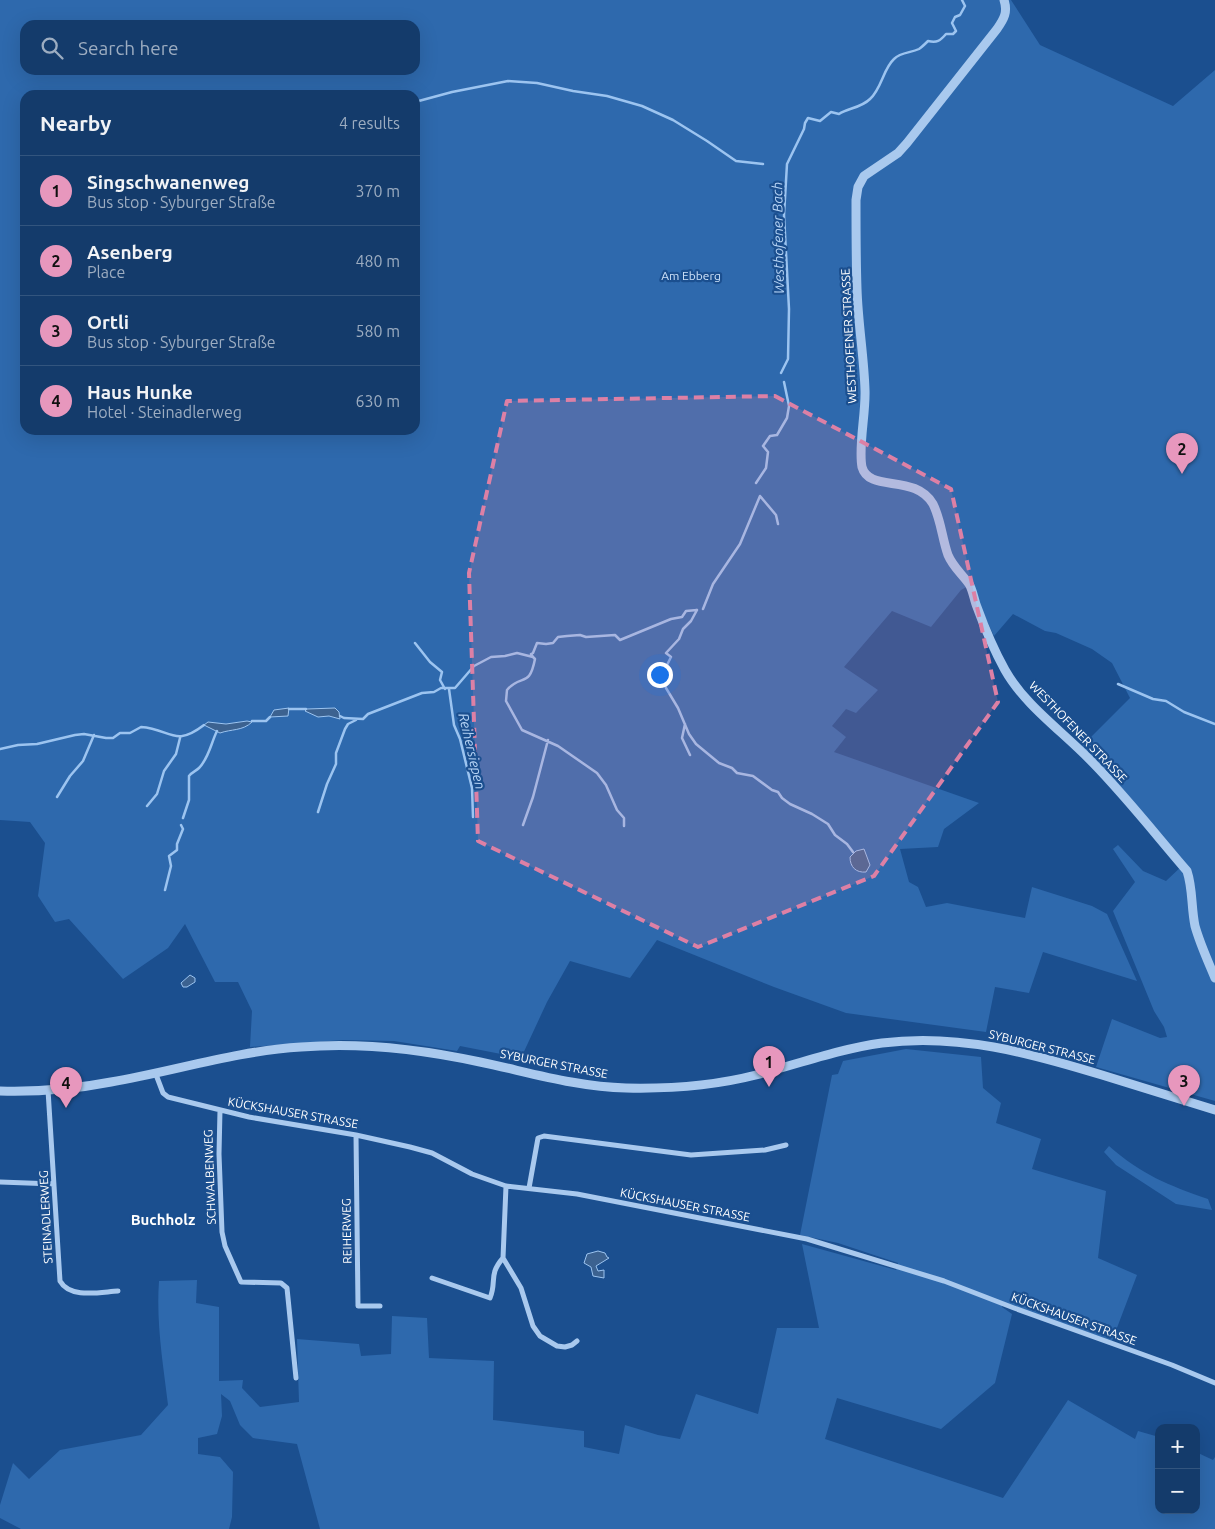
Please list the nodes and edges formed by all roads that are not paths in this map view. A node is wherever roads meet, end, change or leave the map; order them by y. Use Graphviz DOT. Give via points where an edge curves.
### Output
graph roads {
  1 [pos="1004,0"];
  2 [pos="1215,978"];
  3 [pos="156,1072"];
  4 [pos="48,1090"];
  5 [pos="0,1092"];
  6 [pos="220,1110"];
  7 [pos="1215,1110"];
  8 [pos="356,1135"];
  9 [pos="786,1145"];
  10 [pos="0,1182"];
  11 [pos="54,1184"];
  12 [pos="506,1186"];
  13 [pos="529,1188"];
  14 [pos="503,1258"];
  15 [pos="432,1278"];
  16 [pos="118,1291"];
  17 [pos="380,1306"];
  18 [pos="577,1341"];
  19 [pos="296,1378"];
  20 [pos="1215,1383"];
  1 -- 2 [label="street, WESTHOFENER STRASSE" via="1004,18 997,29 898,153 864,176 858,187 857,290 865,391 862,469 868,478 911,487 932,502 948,555 970,585 989,640 1006,671 1041,713 1094,763 1187,871 1196,926"];
  3 -- 4 [label="street, SYBURGER STRASSE" via="115,1082"];
  3 -- 6 [label="street, KÜCKSHAUSER STRASSE" via="168,1097"];
  3 -- 7 [label="street, SYBURGER STRASSE" via="273,1049 360,1045 445,1055 589,1085 660,1089 732,1080 859,1047 936,1040 1027,1054"];
  4 -- 5 [label="street, SYBURGER STRASSE"];
  4 -- 11 [label="street, STEINADLERWEG"];
  6 -- 8 [label="street, KÜCKSHAUSER STRASSE"];
  6 -- 19 [label="street, SCHWALBENWEG" via="221,1219 225,1246 242,1282 281,1283 287,1288"];
  8 -- 12 [label="street, KÜCKSHAUSER STRASSE" via="422,1150"];
  8 -- 17 [label="street, REIHERWEG" via="358,1306"];
  9 -- 13 [label="street" via="765,1150 691,1155 540,1136"];
  10 -- 11 [label="street"];
  11 -- 16 [label="street, STEINADLERWEG" via="62,1286 72,1291"];
  12 -- 13 [label="street, KÜCKSHAUSER STRASSE"];
  12 -- 14 [label="street"];
  13 -- 20 [label="street, KÜCKSHAUSER STRASSE" via="687,1215 844,1249 944,1281"];
  14 -- 15 [label="street" via="493,1275 490,1298"];
  14 -- 18 [label="street" via="521,1288 533,1326 540,1336 556,1346 572,1346"];
}
